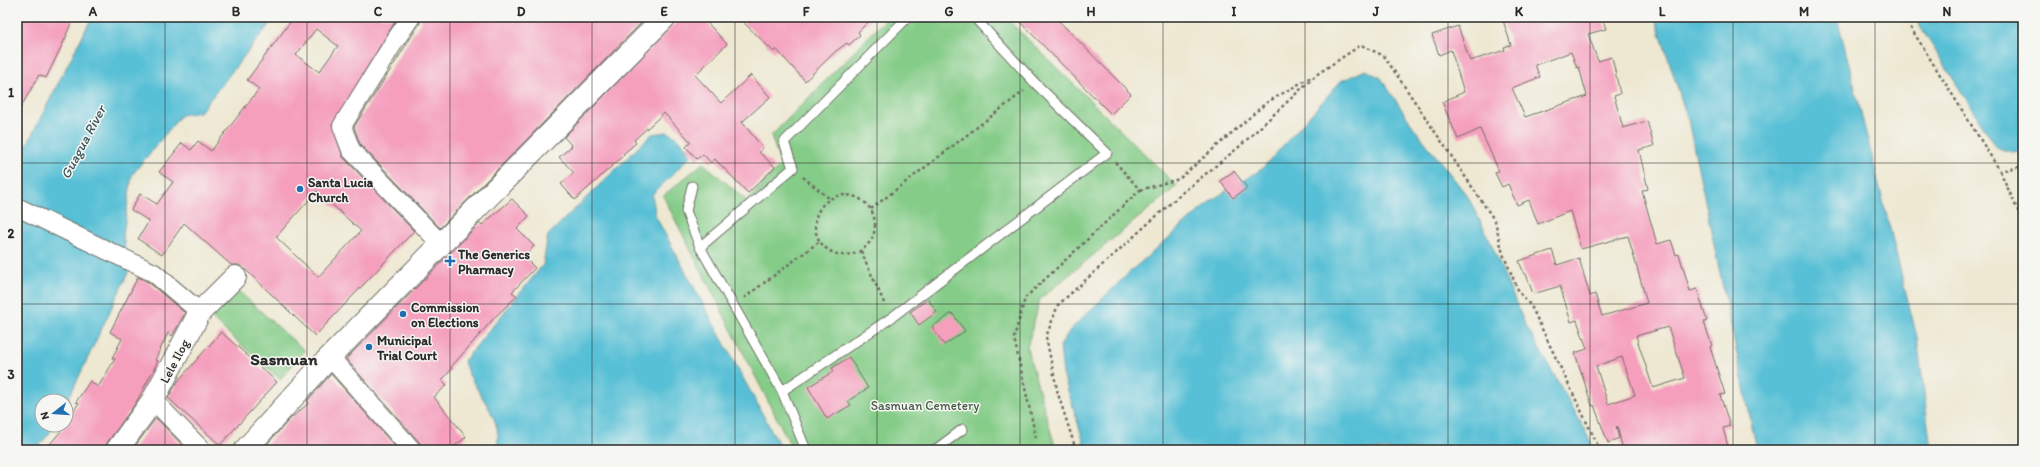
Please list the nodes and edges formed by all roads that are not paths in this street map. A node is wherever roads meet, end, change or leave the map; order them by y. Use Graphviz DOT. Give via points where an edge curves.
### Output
graph roads {
  1 [pos="411,17"];
  2 [pos="665,17"];
  3 [pos="908,17"];
  4 [pos="974,17"];
  5 [pos="692,186"];
  6 [pos="17,207"];
  7 [pos="441,244"];
  8 [pos="700,247"];
  9 [pos="235,277"];
  10 [pos="200,312"];
  11 [pos="330,357"];
  12 [pos="782,392"];
  13 [pos="153,400"];
  14 [pos="963,429"];
  15 [pos="117,450"];
  16 [pos="202,450"];
  17 [pos="245,450"];
  18 [pos="412,450"];
  19 [pos="806,450"];
  20 [pos="935,450"];
  1 -- 7 [label="street" via="342,126 351,150"];
  2 -- 7 [label="street"];
  3 -- 8 [label="lane" via="784,142 793,168"];
  4 -- 12 [label="lane" via="1035,83 1107,153 891,318"];
  5 -- 8 [label="lane" via="686,211"];
  6 -- 10 [label="street" via="154,273"];
  7 -- 11 [label="street"];
  8 -- 12 [label="lane"];
  9 -- 10 [label="street, Lele Ilog"];
  10 -- 13 [label="street, Lele Ilog"];
  11 -- 17 [label="street"];
  11 -- 18 [label="street"];
  12 -- 19 [label="lane"];
  13 -- 15 [label="street, Lele Ilog"];
  13 -- 16 [label="street"];
  14 -- 20 [label="lane"];
}
